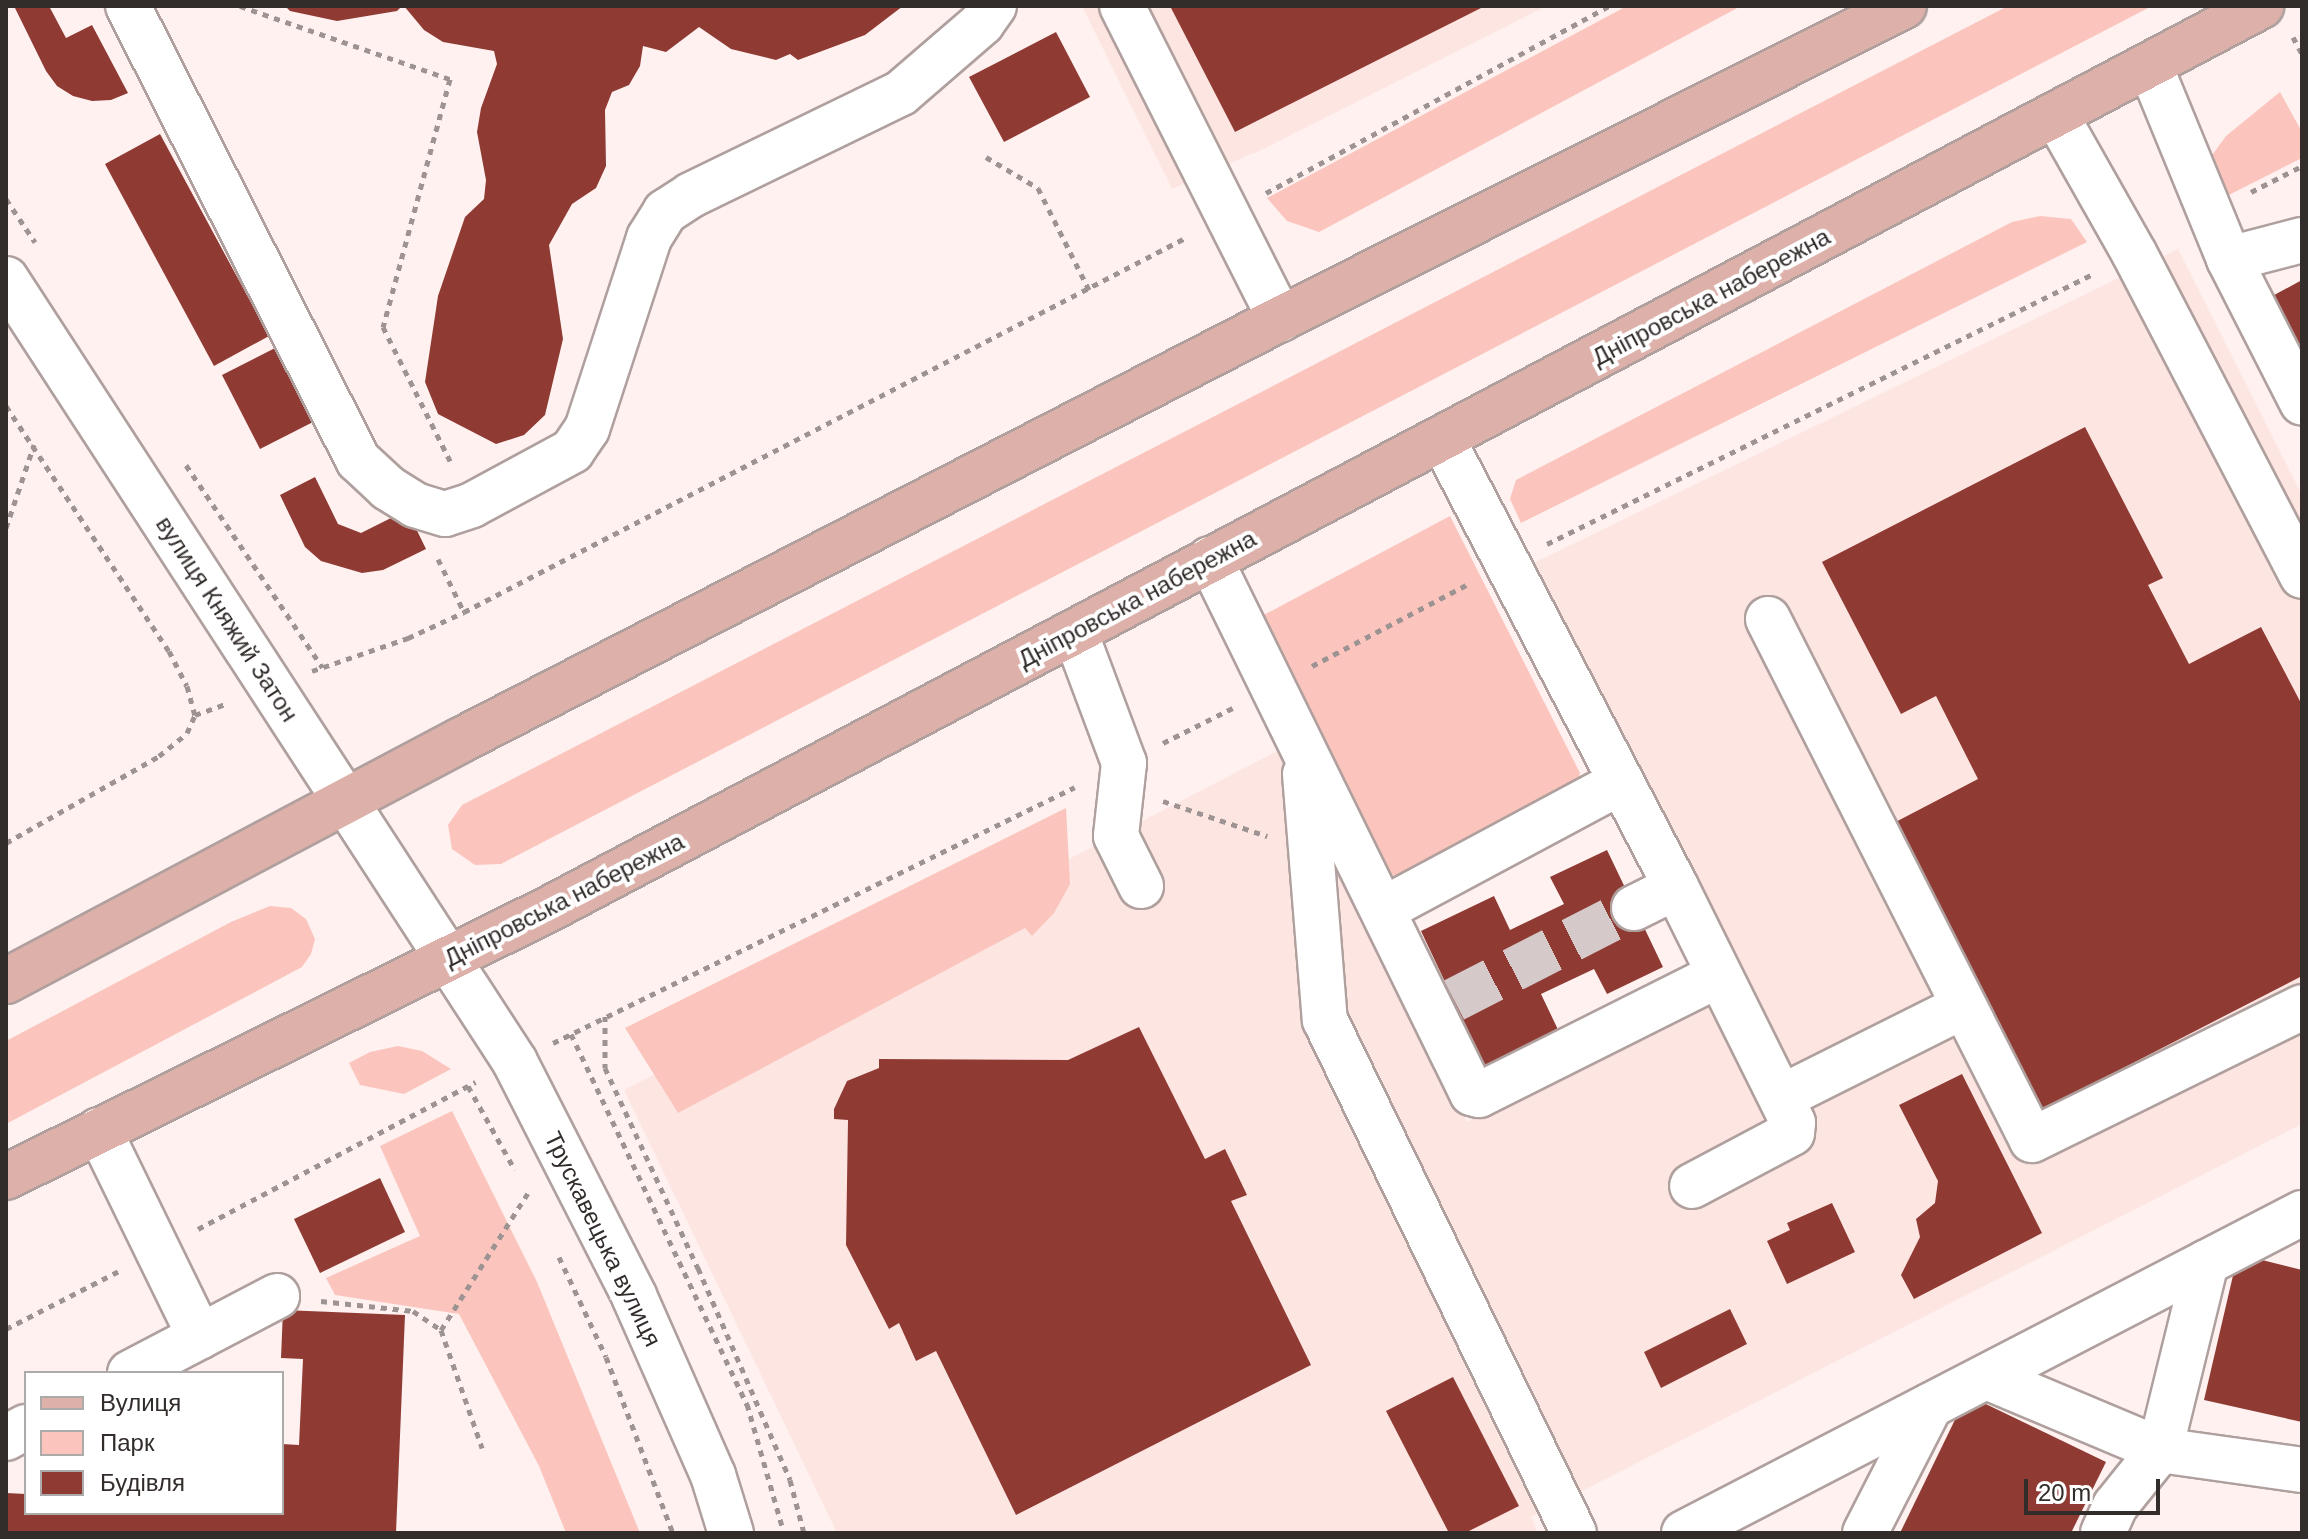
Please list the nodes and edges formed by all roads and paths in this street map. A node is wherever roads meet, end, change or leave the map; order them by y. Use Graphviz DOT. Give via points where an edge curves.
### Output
graph roads {
  1 [pos="128,6"];
  2 [pos="240,6"];
  3 [pos="994,6"];
  4 [pos="1122,6"];
  5 [pos="1609,6"];
  6 [pos="1904,6"];
  7 [pos="2261,6"];
  8 [pos="2150,66"];
  9 [pos="2057,117"];
  10 [pos="986,157"];
  11 [pos="1227,215"];
  12 [pos="2302,240"];
  13 [pos="2229,259"];
  14 [pos="6,279"];
  15 [pos="1089,290"];
  16 [pos="1280,319"];
  17 [pos="2302,402"];
  18 [pos="6,406"];
  19 [pos="1442,438"];
  20 [pos="34,444"];
  21 [pos="472,505"];
  22 [pos="6,528"];
  23 [pos="1210,559"];
  24 [pos="2302,576"];
  25 [pos="464,612"];
  26 [pos="1768,619"];
  27 [pos="1075,632"];
  28 [pos="270,687"];
  29 [pos="195,715"];
  30 [pos="1302,748"];
  31 [pos="1124,763"];
  32 [pos="1621,782"];
  33 [pos="344,801"];
  34 [pos="6,843"];
  35 [pos="1314,851"];
  36 [pos="1141,886"];
  37 [pos="1676,887"];
  38 [pos="1634,908"];
  39 [pos="1384,909"];
  40 [pos="447,959"];
  41 [pos="1719,975"];
  42 [pos="6,981"];
  43 [pos="1964,1006"];
  44 [pos="2302,1007"];
  45 [pos="605,1016"];
  46 [pos="571,1034"];
  47 [pos="468,1086"];
  48 [pos="1782,1097"];
  49 [pos="99,1130"];
  50 [pos="6,1177"];
  51 [pos="1692,1186"];
  52 [pos="528,1193"];
  53 [pos="534,1206"];
  54 [pos="2292,1226"];
  55 [pos="554,1245"];
  56 [pos="2206,1263"];
  57 [pos="277,1296"];
  58 [pos="441,1330"];
  59 [pos="200,1337"];
  60 [pos="134,1371"];
  61 [pos="1989,1378"];
  62 [pos="1930,1406"];
  63 [pos="24,1428"];
  64 [pos="6,1438"];
  65 [pos="482,1448"];
  66 [pos="2160,1450"];
  67 [pos="2302,1470"];
  68 [pos="1713,1529"];
  69 [pos="673,1533"];
  70 [pos="731,1533"];
  71 [pos="784,1533"];
  72 [pos="804,1533"];
  73 [pos="1574,1533"];
  74 [pos="1865,1533"];
  75 [pos="2103,1533"];
  1 -- 21 [label="street" via="358,460 415,505 445,514"];
  2 -- 21 [label="path" via="450,79 383,327"];
  3 -- 21 [label="street" via="982,23 901,93 665,212 649,238 587,429 572,451"];
  4 -- 11 [label="street"];
  5 -- 11 [label="path"];
  6 -- 16 [label="main road"];
  7 -- 8 [label="main road, Дніпровська набережна"];
  8 -- 9 [label="main road, Дніпровська набережна"];
  8 -- 13 [label="street"];
  9 -- 19 [label="main road, Дніпровська набережна"];
  9 -- 24 [label="street"];
  10 -- 15 [label="path" via="1038,188"];
  11 -- 15 [label="path"];
  11 -- 16 [label="street"];
  12 -- 13 [label="street"];
  13 -- 17 [label="street"];
  14 -- 28 [label="street, вулиця Княжий Затон"];
  15 -- 25 [label="path"];
  16 -- 33 [label="main road"];
  18 -- 20 [label="path"];
  19 -- 23 [label="main road, Дніпровська набережна"];
  19 -- 32 [label="street"];
  20 -- 22 [label="path"];
  20 -- 29 [label="path" via="169,651"];
  21 -- 25 [label="path" via="436,555"];
  23 -- 27 [label="main road, Дніпровська набережна"];
  23 -- 30 [label="street"];
  25 -- 28 [label="path" via="408,638"];
  26 -- 43 [label="street"];
  27 -- 31 [label="street"];
  27 -- 40 [label="main road, Дніпровська набережна"];
  28 -- 29 [label="path"];
  28 -- 33 [label="street, вулиця Княжий Затон"];
  29 -- 34 [label="path" via="187,733 159,756"];
  30 -- 35 [label="street"];
  30 -- 39 [label="street"];
  31 -- 35 [label="path" via="1155,799"];
  31 -- 36 [label="street" via="1116,836"];
  32 -- 37 [label="street"];
  32 -- 39 [label="street"];
  33 -- 40 [label="street, вулиця Княжий Затон"];
  33 -- 42 [label="main road"];
  35 -- 73 [label="street" via="1325,1020"];
  37 -- 38 [label="street"];
  37 -- 41 [label="street"];
  39 -- 41 [label="street" via="1443,1006 1472,1093 1479,1095"];
  40 -- 49 [label="main road, Дніпровська набережна"];
  40 -- 70 [label="street, Трускавецька вулиця" via="515,1062 634,1296 713,1475"];
  41 -- 48 [label="street"];
  43 -- 44 [label="street" via="2032,1140"];
  43 -- 48 [label="street"];
  45 -- 72 [label="path" via="605,1068 790,1480"];
  46 -- 71 [label="path" via="747,1404"];
  47 -- 52 [label="path"];
  48 -- 51 [label="street" via="1792,1133"];
  49 -- 50 [label="main road, Дніпровська набережна"];
  49 -- 59 [label="street"];
  52 -- 53 [label="path"];
  52 -- 58 [label="path"];
  54 -- 56 [label="street"];
  55 -- 69 [label="path" via="606,1357"];
  56 -- 61 [label="street"];
  56 -- 66 [label="street"];
  57 -- 58 [label="path" via="413,1311"];
  57 -- 59 [label="street"];
  58 -- 65 [label="path"];
  59 -- 60 [label="street"];
  61 -- 62 [label="street"];
  61 -- 66 [label="street"];
  62 -- 68 [label="street"];
  62 -- 74 [label="street"];
  63 -- 64 [label="street"];
  66 -- 67 [label="street"];
  66 -- 75 [label="street" via="2115,1506"];
}
